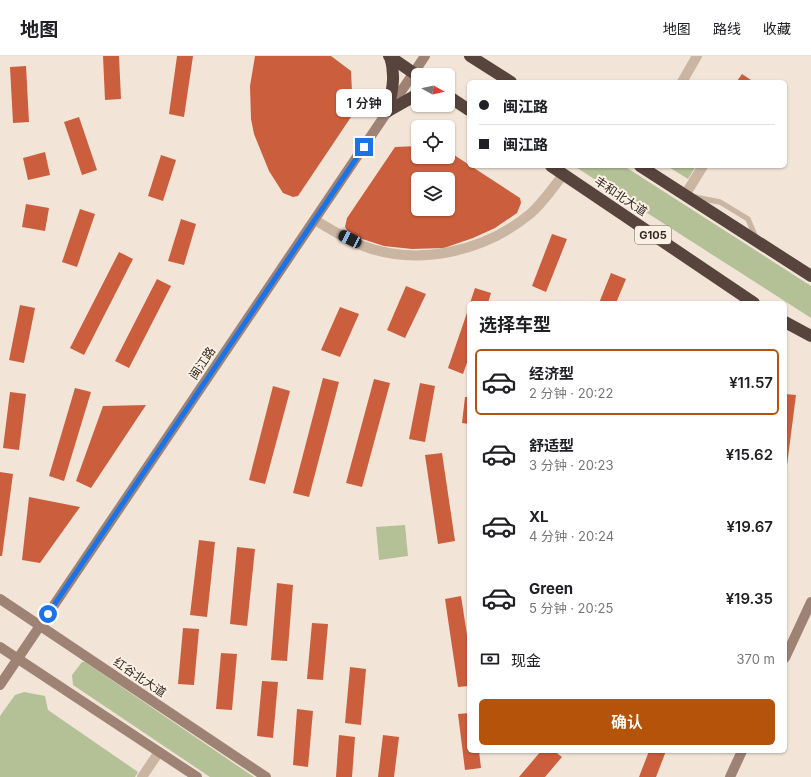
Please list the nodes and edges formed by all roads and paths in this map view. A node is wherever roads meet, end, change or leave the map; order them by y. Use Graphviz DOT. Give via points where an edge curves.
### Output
graph roads {
  1 [pos="389,56"];
  2 [pos="425,56"];
  3 [pos="471,56"];
  4 [pos="697,56"];
  5 [pos="419,68"];
  6 [pos="411,71"];
  7 [pos="508,80"];
  8 [pos="685,80"];
  9 [pos="411,81"];
  10 [pos="411,98"];
  11 [pos="455,101"];
  12 [pos="467,109"];
  13 [pos="388,111"];
  14 [pos="554,168"];
  15 [pos="643,168"];
  16 [pos="702,168"];
  17 [pos="564,174"];
  18 [pos="685,195"];
  19 [pos="315,220"];
  20 [pos="811,276"];
  21 [pos="751,301"];
  22 [pos="787,323"];
  23 [pos="811,336"];
  24 [pos="0,599"];
  25 [pos="811,602"];
  26 [pos="40,626"];
  27 [pos="0,647"];
  28 [pos="787,654"];
  29 [pos="18,659"];
  30 [pos="0,686"];
  31 [pos="159,752"];
  32 [pos="741,753"];
  33 [pos="142,777"];
  34 [pos="197,777"];
  35 [pos="266,777"];
  36 [pos="730,777"];
  1 -- 6 [label="highway"];
  1 -- 13 [label="highway" via="394,78"];
  2 -- 5 [label="street, 闽江路"];
  3 -- 7 [label="highway"];
  4 -- 8 [label="street"];
  9 -- 13 [label="street, 闽江路"];
  10 -- 13 [label="highway"];
  11 -- 12 [label="highway"];
  13 -- 19 [label="street, 闽江路"];
  14 -- 17 [label="highway, 丰和北大道 / G105"];
  15 -- 18 [label="highway"];
  16 -- 18 [label="street"];
  17 -- 19 [label="street" via="531,212 510,228 486,242 461,250 405,255 384,252 363,246"];
  17 -- 21 [label="highway, 丰和北大道 / G105"];
  18 -- 20 [label="highway"];
  19 -- 26 [label="street, 闽江路"];
  22 -- 23 [label="highway"];
  24 -- 26 [label="street, 红谷北大道"];
  25 -- 28 [label="street"];
  26 -- 29 [label="street, 闽江路"];
  26 -- 35 [label="street, 红谷北大道"];
  27 -- 29 [label="street"];
  29 -- 30 [label="street, 闽江路"];
  29 -- 31 [label="street"];
  31 -- 33 [label="street"];
  31 -- 34 [label="street"];
  32 -- 36 [label="street"];
}
